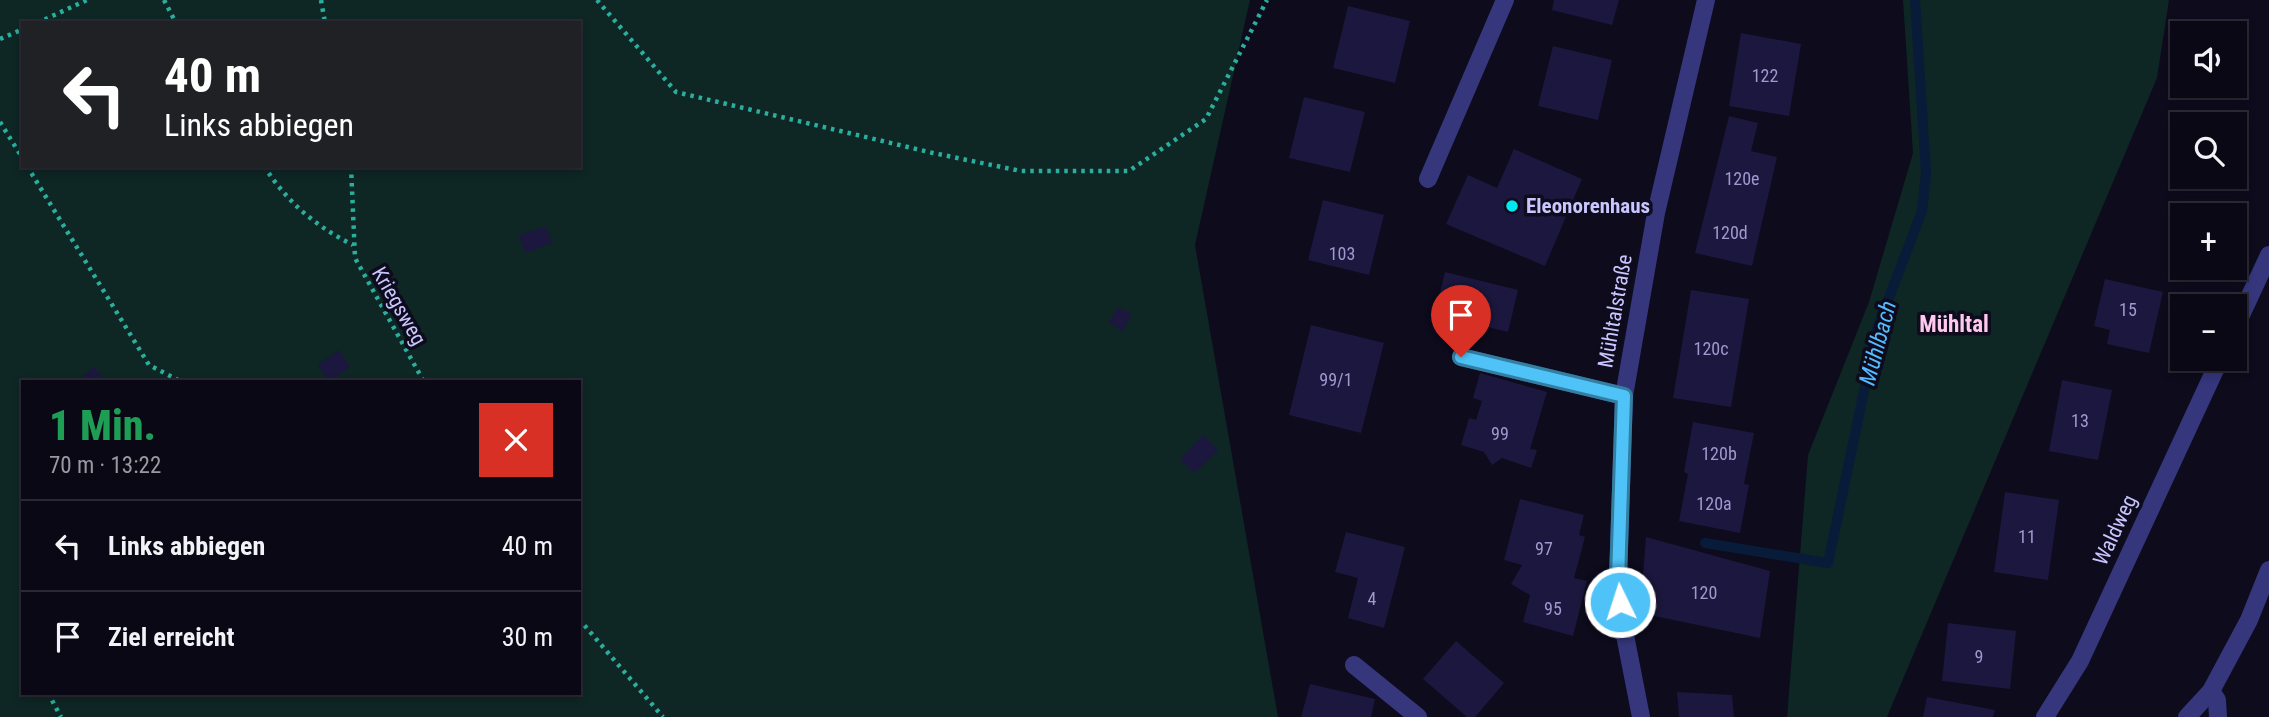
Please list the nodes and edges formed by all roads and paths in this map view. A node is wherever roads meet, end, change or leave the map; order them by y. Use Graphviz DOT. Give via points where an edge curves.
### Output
graph roads {
  1 [pos="87,0"];
  2 [pos="163,0"];
  3 [pos="321,0"];
  4 [pos="597,0"];
  5 [pos="1268,0"];
  6 [pos="1504,0"];
  7 [pos="1706,0"];
  8 [pos="41,21"];
  9 [pos="175,21"];
  10 [pos="325,21"];
  11 [pos="21,30"];
  12 [pos="0,39"];
  13 [pos="0,122"];
  14 [pos="21,156"];
  15 [pos="28,168"];
  16 [pos="265,168"];
  17 [pos="351,168"];
  18 [pos="1428,179"];
  19 [pos="353,245"];
  20 [pos="2269,255"];
  21 [pos="2247,302"];
  22 [pos="1461,357"];
  23 [pos="2214,371"];
  24 [pos="178,380"];
  25 [pos="423,380"];
  26 [pos="1624,396"];
  27 [pos="2269,570"];
  28 [pos="581,621"];
  29 [pos="1354,665"];
  30 [pos="2211,691"];
  31 [pos="49,695"];
  32 [pos="61,717"];
  33 [pos="663,717"];
  34 [pos="1418,717"];
  35 [pos="1642,717"];
  36 [pos="2045,717"];
  37 [pos="2187,717"];
  38 [pos="2218,717"];
  1 -- 8 [label="path"];
  2 -- 9 [label="path"];
  3 -- 10 [label="path"];
  4 -- 5 [label="path" via="677,92 1021,171 1129,171 1206,119"];
  6 -- 18 [label="street"];
  7 -- 26 [label="street, Mühltalstraße" via="1656,213"];
  11 -- 12 [label="path"];
  13 -- 14 [label="path"];
  15 -- 24 [label="path" via="149,365"];
  16 -- 19 [label="path" via="284,194 322,228"];
  17 -- 19 [label="path, Kriegsweg"];
  19 -- 25 [label="path, Kriegsweg" via="361,273"];
  20 -- 21 [label="street"];
  22 -- 26 [label="street"];
  23 -- 36 [label="street, Waldweg" via="2080,661"];
  26 -- 35 [label="street, Mühltalstraße" via="1618,579"];
  27 -- 30 [label="street" via="2249,620"];
  28 -- 33 [label="path"];
  29 -- 34 [label="street"];
  30 -- 37 [label="street"];
  30 -- 38 [label="street"];
  31 -- 32 [label="path"];
}
